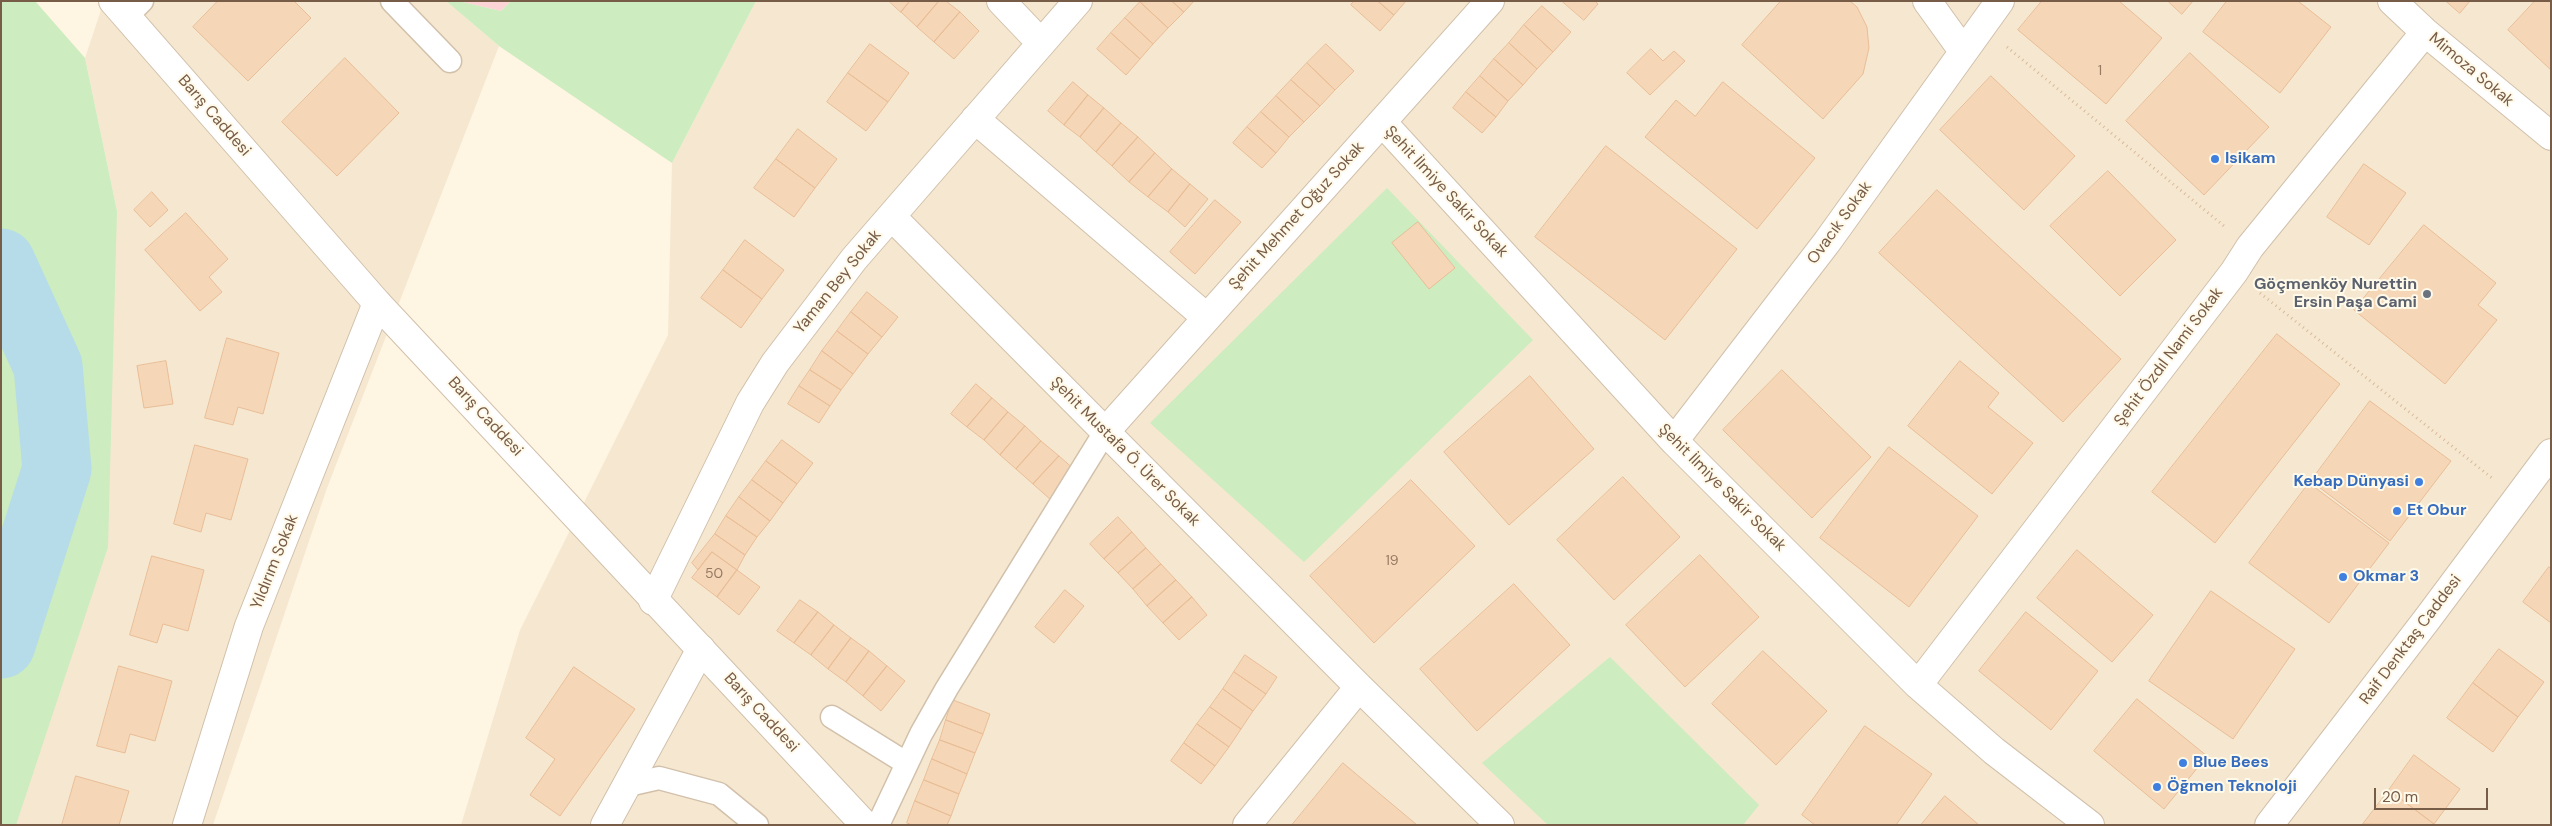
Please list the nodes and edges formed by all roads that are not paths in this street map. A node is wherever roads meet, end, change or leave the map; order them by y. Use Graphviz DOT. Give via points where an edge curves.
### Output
graph roads {
  1 [pos="392,1"];
  2 [pos="1001,1"];
  3 [pos="1078,1"];
  4 [pos="1490,1"];
  5 [pos="1927,1"];
  6 [pos="2000,1"];
  7 [pos="2392,1"];
  8 [pos="128,6"];
  9 [pos="2425,32"];
  10 [pos="1041,43"];
  11 [pos="1963,51"];
  12 [pos="450,61"];
  13 [pos="975,119"];
  14 [pos="1382,122"];
  15 [pos="2551,136"];
  16 [pos="892,216"];
  17 [pos="377,303"];
  18 [pos="1206,318"];
  19 [pos="1105,432"];
  20 [pos="1674,441"];
  21 [pos="2551,453"];
  22 [pos="653,601"];
  23 [pos="701,649"];
  24 [pos="1918,685"];
  25 [pos="1359,687"];
  26 [pos="832,717"];
  27 [pos="906,763"];
  28 [pos="628,785"];
  29 [pos="187,825"];
  30 [pos="606,825"];
  31 [pos="757,825"];
  32 [pos="865,825"];
  33 [pos="878,825"];
  34 [pos="1247,825"];
  35 [pos="1500,825"];
  36 [pos="2090,825"];
  37 [pos="2269,825"];
  1 -- 12 [label="lane"];
  2 -- 10 [label="street"];
  3 -- 10 [label="street, Yaman Bey Sokak"];
  4 -- 14 [label="street, Şehit Mehmet Oğuz Sokak"];
  5 -- 11 [label="street"];
  6 -- 11 [label="street, Ovacık Sokak"];
  7 -- 9 [label="street, Mimoza Sokak"];
  8 -- 17 [label="street, Barış Caddesi"];
  9 -- 15 [label="street, Mimoza Sokak"];
  9 -- 24 [label="street, Şehit Özdıl Nami Sokak" via="2250,247"];
  10 -- 13 [label="street, Yaman Bey Sokak"];
  11 -- 20 [label="street, Ovacık Sokak" via="1827,242"];
  13 -- 16 [label="street, Yaman Bey Sokak"];
  13 -- 18 [label="street"];
  14 -- 18 [label="street, Şehit Mehmet Oğuz Sokak"];
  14 -- 20 [label="street, Şehit İlmiye Sakir Sokak"];
  16 -- 19 [label="street, Şehit Mustafa Ö. Ürer Sokak"];
  16 -- 22 [label="street, Yaman Bey Sokak" via="811,312 750,403"];
  17 -- 22 [label="street, Barış Caddesi"];
  17 -- 29 [label="street, Yıldırım Sokak" via="249,626"];
  18 -- 19 [label="street, Şehit Mehmet Oğuz Sokak"];
  19 -- 25 [label="street, Şehit Mustafa Ö. Ürer Sokak"];
  19 -- 27 [label="lane" via="961,663"];
  20 -- 24 [label="street, Şehit İlmiye Sakir Sokak"];
  21 -- 37 [label="street, Raif Denktaş Caddesi"];
  22 -- 23 [label="street, Barış Caddesi"];
  23 -- 28 [label="street"];
  23 -- 32 [label="street, Barış Caddesi"];
  24 -- 36 [label="street, Şehit İlmiye Sakir Sokak" via="1994,751"];
  25 -- 34 [label="street"];
  25 -- 35 [label="street, Şehit Mustafa Ö. Ürer Sokak"];
  26 -- 27 [label="lane"];
  27 -- 33 [label="lane"];
  28 -- 30 [label="street"];
  28 -- 31 [label="lane" via="658,778 719,794"];
}
